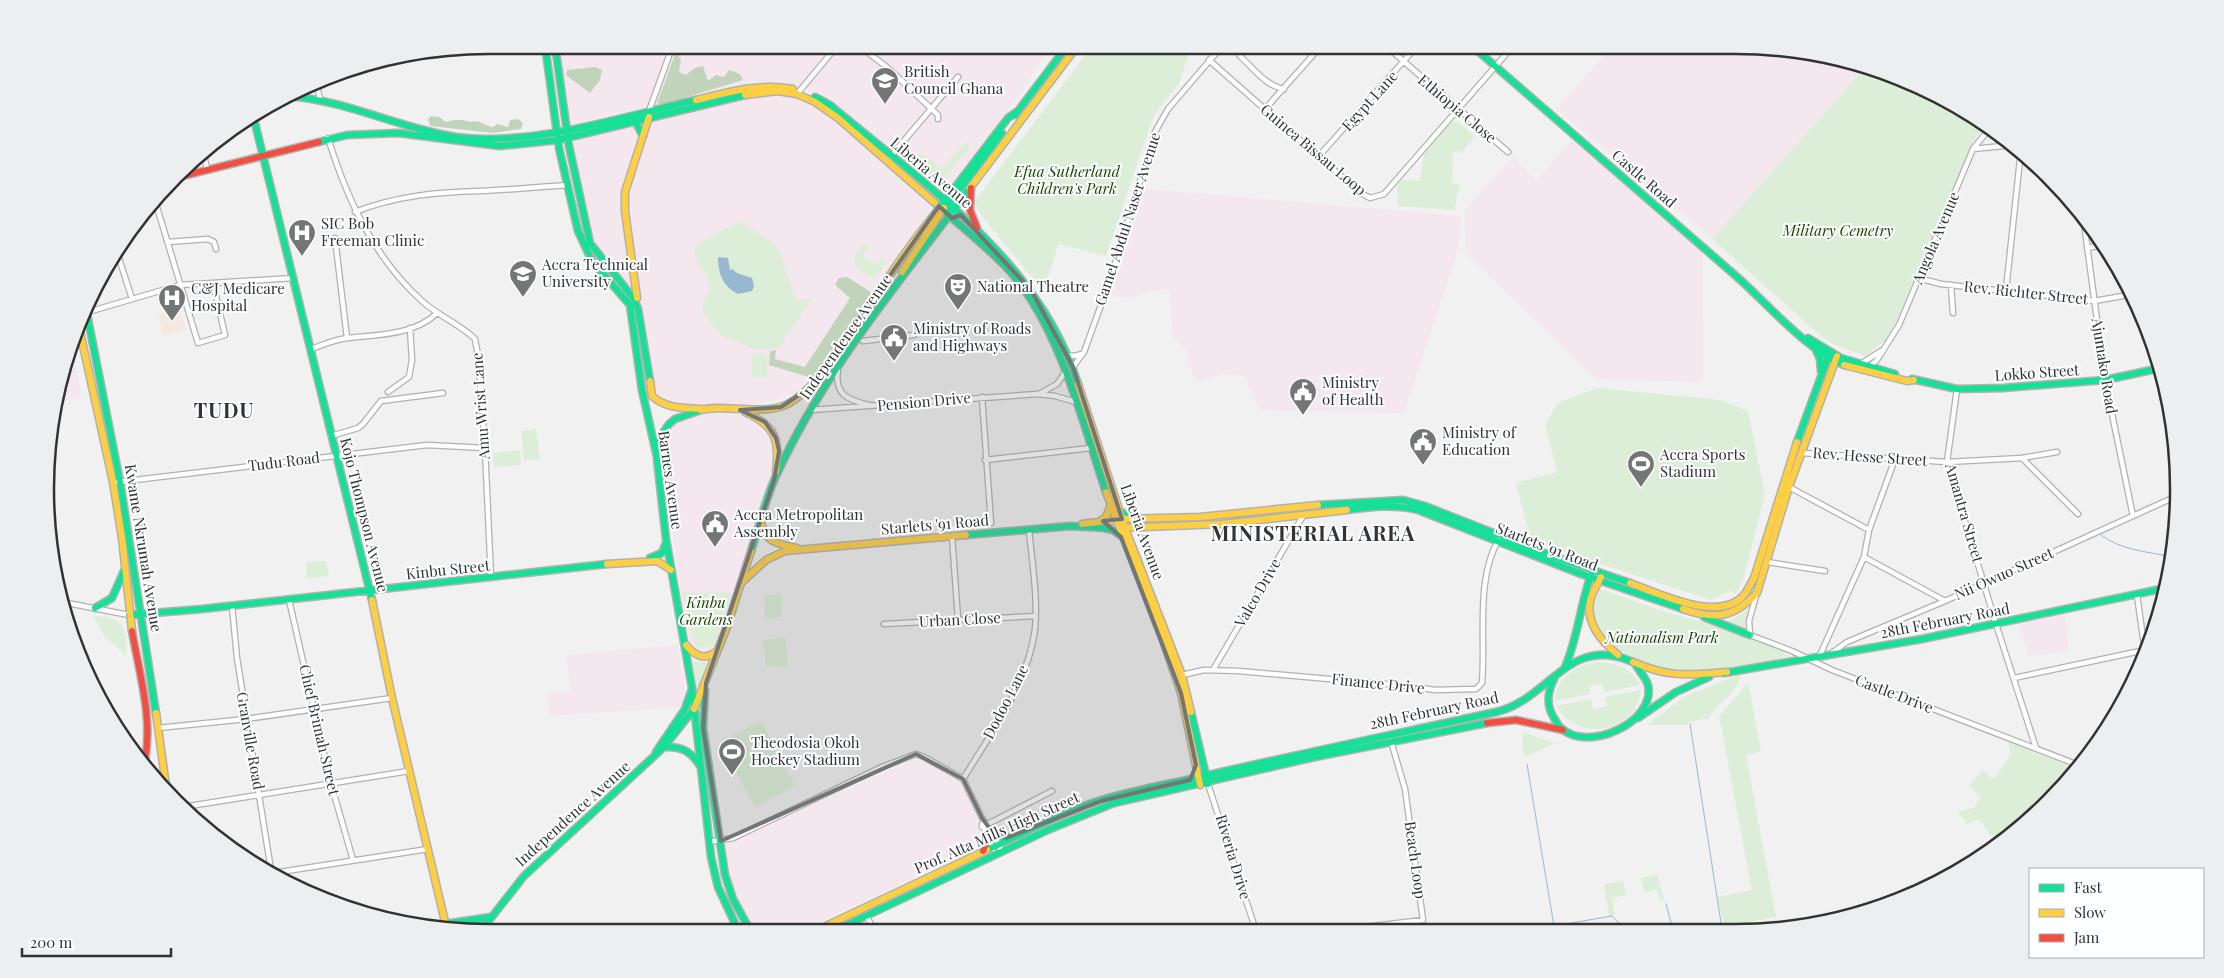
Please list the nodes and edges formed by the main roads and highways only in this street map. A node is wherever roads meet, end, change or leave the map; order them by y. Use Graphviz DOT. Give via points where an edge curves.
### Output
graph roads {
  1 [pos="546,54"];
  2 [pos="556,54"];
  3 [pos="1061,54"];
  4 [pos="1071,54"];
  5 [pos="1481,54"];
  6 [pos="799,92"];
  7 [pos="301,97"];
  8 [pos="649,114"];
  9 [pos="635,121"];
  10 [pos="255,122"];
  11 [pos="401,124"];
  12 [pos="566,130"];
  13 [pos="557,132"];
  14 [pos="398,133"];
  15 [pos="643,136"];
  16 [pos="568,138"];
  17 [pos="558,140"];
  18 [pos="263,155"];
  19 [pos="188,174"];
  20 [pos="971,186"];
  21 [pos="933,201"];
  22 [pos="947,202"];
  23 [pos="941,209"];
  24 [pos="961,215"];
  25 [pos="952,218"];
  26 [pos="979,233"];
  27 [pos="634,269"];
  28 [pos="620,279"];
  29 [pos="901,279"];
  30 [pos="638,309"];
  31 [pos="88,319"];
  32 [pos="1799,332"];
  33 [pos="81,338"];
  34 [pos="1815,349"];
  35 [pos="1829,355"];
  36 [pos="1836,358"];
  37 [pos="1845,366"];
  38 [pos="1868,368"];
  39 [pos="2153,370"];
  40 [pos="1822,373"];
  41 [pos="1830,374"];
  42 [pos="704,409"];
  43 [pos="740,410"];
  44 [pos="657,458"];
  45 [pos="774,480"];
  46 [pos="1312,505"];
  47 [pos="1110,507"];
  48 [pos="1119,509"];
  49 [pos="1772,514"];
  50 [pos="1287,517"];
  51 [pos="1780,517"];
  52 [pos="1132,519"];
  53 [pos="1115,520"];
  54 [pos="1122,520"];
  55 [pos="761,522"];
  56 [pos="1101,525"];
  57 [pos="1118,528"];
  58 [pos="1125,528"];
  59 [pos="1121,537"];
  60 [pos="1500,539"];
  61 [pos="666,540"];
  62 [pos="803,549"];
  63 [pos="639,561"];
  64 [pos="125,568"];
  65 [pos="671,570"];
  66 [pos="1593,570"];
  67 [pos="1602,573"];
  68 [pos="1581,574"];
  69 [pos="1591,577"];
  70 [pos="1602,582"];
  71 [pos="741,583"];
  72 [pos="1587,588"];
  73 [pos="2158,590"];
  74 [pos="370,591"];
  75 [pos="1660,592"];
  76 [pos="1657,600"];
  77 [pos="95,608"];
  78 [pos="129,615"];
  79 [pos="140,616"];
  80 [pos="1703,616"];
  81 [pos="1750,635"];
  82 [pos="684,642"];
  83 [pos="720,647"];
  84 [pos="1618,655"];
  85 [pos="1633,662"];
  86 [pos="1565,667"];
  87 [pos="1727,672"];
  88 [pos="1555,676"];
  89 [pos="706,683"];
  90 [pos="692,688"];
  91 [pos="694,709"];
  92 [pos="1638,718"];
  93 [pos="1563,730"];
  94 [pos="664,747"];
  95 [pos="655,755"];
  96 [pos="146,756"];
  97 [pos="1200,765"];
  98 [pos="702,769"];
  99 [pos="1220,773"];
  100 [pos="165,779"];
  101 [pos="1190,780"];
  102 [pos="1207,780"];
  103 [pos="1199,782"];
  104 [pos="1015,837"];
  105 [pos="982,852"];
  106 [pos="489,919"];
  107 [pos="442,922"];
  108 [pos="459,923"];
  109 [pos="480,924"];
  110 [pos="486,924"];
  111 [pos="735,924"];
  112 [pos="746,924"];
  113 [pos="830,924"];
  114 [pos="849,924"];
  1 -- 13 [label="main road, Barnes Avenue"];
  2 -- 12 [label="main road"];
  3 -- 22 [label="main road"];
  4 -- 20 [label="main road, Independence Avenue"];
  5 -- 32 [label="main road, Castle Road"];
  6 -- 8 [label="main road, Liberia Avenue" via="759,92"];
  6 -- 21 [label="main road, Liberia Avenue" via="838,118"];
  6 -- 22 [label="main road, Liberia Avenue" via="830,105"];
  7 -- 11 [label="main road, Liberia Avenue" via="356,107"];
  8 -- 9 [label="main road, Liberia Avenue"];
  8 -- 12 [label="main road, Liberia Avenue"];
  8 -- 15 [label="main road"];
  9 -- 15 [label="main road"];
  9 -- 16 [label="main road, Liberia Avenue"];
  10 -- 18 [label="main road, Kojo Thompson Avenue"];
  11 -- 13 [label="main road, Liberia Avenue" via="443,135 479,138"];
  11 -- 14 [label="main road"];
  12 -- 13 [label="main road, Liberia Avenue"];
  12 -- 16 [label="main road"];
  13 -- 17 [label="main road, Barnes Avenue"];
  14 -- 17 [label="main road, Liberia Avenue" via="500,146"];
  14 -- 18 [label="main road, Liberia Avenue" via="328,138"];
  15 -- 27 [label="main road" via="625,192"];
  16 -- 17 [label="main road, Liberia Avenue"];
  16 -- 28 [label="main road" via="590,243 598,257"];
  17 -- 44 [label="main road, Barnes Avenue" via="578,231 586,252 630,305 642,390"];
  18 -- 19 [label="main road, Liberia Avenue"];
  18 -- 74 [label="main road, Kojo Thompson Avenue"];
  20 -- 22 [label="main road, Independence Avenue"];
  20 -- 26 [label="main road" via="970,210"];
  21 -- 22 [label="main road"];
  21 -- 23 [label="main road, Liberia Avenue"];
  22 -- 23 [label="main road, Independence Avenue"];
  22 -- 24 [label="main road, Liberia Avenue"];
  22 -- 25 [label="main road, Independence Avenue"];
  23 -- 25 [label="main road, Liberia Avenue"];
  23 -- 29 [label="main road" via="902,270"];
  23 -- 43 [label="main road, Independence Avenue" via="901,258 811,387 781,407"];
  24 -- 25 [label="main road"];
  24 -- 26 [label="main road, Liberia Avenue"];
  25 -- 29 [label="main road, Independence Avenue"];
  25 -- 47 [label="main road, Liberia Avenue" via="991,253 1040,314 1066,371"];
  26 -- 48 [label="main road, Liberia Avenue" via="1031,290 1068,355"];
  27 -- 28 [label="main road" via="629,278"];
  27 -- 30 [label="main road"];
  28 -- 30 [label="main road" via="632,292"];
  29 -- 45 [label="main road, Independence Avenue" via="810,410"];
  30 -- 42 [label="main road" via="652,396 666,406"];
  31 -- 79 [label="main road, Kwame Nkrumah Avenue" via="108,408"];
  32 -- 34 [label="main road, Castle Road"];
  32 -- 35 [label="main road, Castle Road"];
  33 -- 64 [label="main road, Kwame Nkrumah Avenue" via="112,482"];
  34 -- 35 [label="main road, Castle Road"];
  34 -- 40 [label="main road"];
  35 -- 36 [label="main road, Lokko Street"];
  35 -- 40 [label="main road, Starlets '91 Road"];
  36 -- 37 [label="main road, Lokko Street"];
  36 -- 38 [label="main road, Lokko Street"];
  36 -- 41 [label="main road, Starlets '91 Road"];
  37 -- 38 [label="main road, Lokko Street"];
  37 -- 41 [label="main road"];
  38 -- 39 [label="main road, Lokko Street" via="1956,389 2105,380"];
  40 -- 49 [label="main road, Starlets '91 Road"];
  41 -- 51 [label="main road, Starlets '91 Road"];
  42 -- 43 [label="main road, Independence Avenue"];
  42 -- 44 [label="main road, Independence Avenue" via="669,424 660,437"];
  43 -- 45 [label="main road" via="762,420 776,438 779,450"];
  44 -- 61 [label="main road, Barnes Avenue"];
  45 -- 55 [label="main road, Independence Avenue"];
  46 -- 50 [label="main road" via="1310,511"];
  46 -- 52 [label="main road, Starlets '91 Road" via="1200,517"];
  46 -- 60 [label="main road, Starlets '91 Road" via="1403,500 1425,506"];
  47 -- 53 [label="main road, Liberia Avenue"];
  47 -- 56 [label="main road"];
  48 -- 52 [label="main road"];
  48 -- 54 [label="main road, Liberia Avenue"];
  49 -- 51 [label="main road"];
  49 -- 75 [label="main road, Starlets '91 Road" via="1754,578 1748,592 1738,600 1726,606 1709,608"];
  50 -- 58 [label="main road, Starlets '91 Road" via="1197,526"];
  50 -- 60 [label="main road, Starlets '91 Road" via="1403,506"];
  51 -- 80 [label="main road, Starlets '91 Road" via="1757,593 1735,612"];
  52 -- 54 [label="main road, Starlets '91 Road"];
  53 -- 54 [label="main road, Starlets '91 Road"];
  53 -- 56 [label="main road, Starlets '91 Road"];
  53 -- 57 [label="main road, Liberia Avenue"];
  54 -- 58 [label="main road, Liberia Avenue"];
  55 -- 62 [label="main road, Starlets '91 Road" via="771,542"];
  55 -- 71 [label="main road, Independence Avenue"];
  56 -- 57 [label="main road, Starlets '91 Road"];
  56 -- 59 [label="main road"];
  56 -- 62 [label="main road, Starlets '91 Road"];
  57 -- 58 [label="main road, Starlets '91 Road"];
  57 -- 59 [label="main road, Liberia Avenue"];
  58 -- 97 [label="main road, Liberia Avenue" via="1182,675"];
  59 -- 97 [label="main road, Liberia Avenue" via="1164,642"];
  60 -- 66 [label="main road, Starlets '91 Road"];
  60 -- 68 [label="main road, Starlets '91 Road"];
  61 -- 63 [label="main road" via="666,547 660,555"];
  61 -- 65 [label="main road, Barnes Avenue"];
  62 -- 71 [label="main road, Starlets '91 Road" via="776,554"];
  63 -- 65 [label="main road" via="657,561"];
  63 -- 74 [label="main road, Kinbu Street"];
  64 -- 77 [label="main road" via="115,596"];
  64 -- 78 [label="main road, Kwame Nkrumah Avenue"];
  65 -- 82 [label="main road, Barnes Avenue"];
  66 -- 67 [label="main road, Starlets '91 Road"];
  66 -- 69 [label="main road, 28th February Road"];
  67 -- 70 [label="main road, 28th February Road"];
  67 -- 75 [label="main road, Starlets '91 Road"];
  68 -- 69 [label="main road, Starlets '91 Road"];
  68 -- 72 [label="main road"];
  69 -- 70 [label="main road, Starlets '91 Road"];
  69 -- 72 [label="main road, 28th February Road"];
  70 -- 76 [label="main road, Starlets '91 Road"];
  70 -- 84 [label="main road, 28th February Road" via="1591,600 1592,624 1606,645"];
  71 -- 83 [label="main road, Independence Avenue"];
  72 -- 86 [label="main road, 28th February Road"];
  73 -- 87 [label="main road, 28th February Road" via="1922,640"];
  74 -- 79 [label="main road, Kinbu Street"];
  74 -- 107 [label="main road, Kojo Thompson Avenue"];
  75 -- 76 [label="main road"];
  76 -- 80 [label="main road, Starlets '91 Road"];
  78 -- 79 [label="main road, Kinbu Street"];
  78 -- 96 [label="main road, Kwame Nkrumah Avenue" via="147,721"];
  79 -- 100 [label="main road, Kwame Nkrumah Avenue"];
  80 -- 81 [label="main road"];
  82 -- 83 [label="main road" via="693,654 704,658 716,653"];
  82 -- 90 [label="main road, Barnes Avenue"];
  83 -- 89 [label="main road, Independence Avenue"];
  84 -- 85 [label="main road, 28th February Road"];
  84 -- 86 [label="main road" via="1590,655"];
  85 -- 87 [label="main road, 28th February Road" via="1682,676"];
  85 -- 92 [label="main road" via="1640,669 1647,687 1646,703"];
  86 -- 88 [label="main road, 28th February Road"];
  87 -- 92 [label="main road, 28th February Road" via="1676,692"];
  88 -- 93 [label="main road" via="1550,686 1548,706 1551,716"];
  88 -- 99 [label="main road, 28th February Road" via="1514,705 1499,711"];
  89 -- 91 [label="main road, Independence Avenue"];
  89 -- 112 [label="main road" via="704,728 728,886"];
  90 -- 91 [label="main road, Barnes Avenue"];
  90 -- 95 [label="main road" via="685,708"];
  91 -- 94 [label="main road, Independence Avenue"];
  91 -- 98 [label="main road, Barnes Avenue"];
  92 -- 93 [label="main road" via="1622,730 1603,736 1576,735"];
  93 -- 102 [label="main road, 28th February Road" via="1506,720"];
  94 -- 95 [label="main road, Independence Avenue"];
  94 -- 98 [label="main road" via="677,746 687,750"];
  95 -- 106 [label="main road, Independence Avenue" via="540,859"];
  97 -- 99 [label="main road"];
  97 -- 101 [label="main road"];
  97 -- 102 [label="main road, Liberia Avenue"];
  97 -- 103 [label="main road, Liberia Avenue"];
  98 -- 111 [label="main road, Barnes Avenue" via="709,842 718,886"];
  99 -- 102 [label="main road, 28th February Road"];
  101 -- 103 [label="main road, Prof. Atta Mills High Street"];
  101 -- 104 [label="main road, Prof. Atta Mills High Street" via="1101,801"];
  102 -- 103 [label="main road, 28th February Road"];
  103 -- 114 [label="main road, Prof. Atta Mills High Street" via="1095,810"];
  104 -- 105 [label="main road, Prof. Atta Mills High Street"];
  104 -- 105 [label="main road" via="990,834"];
  105 -- 113 [label="main road, Prof. Atta Mills High Street"];
  106 -- 108 [label="main road"];
  106 -- 109 [label="main road"];
  106 -- 110 [label="main road, Independence Avenue"];
}
